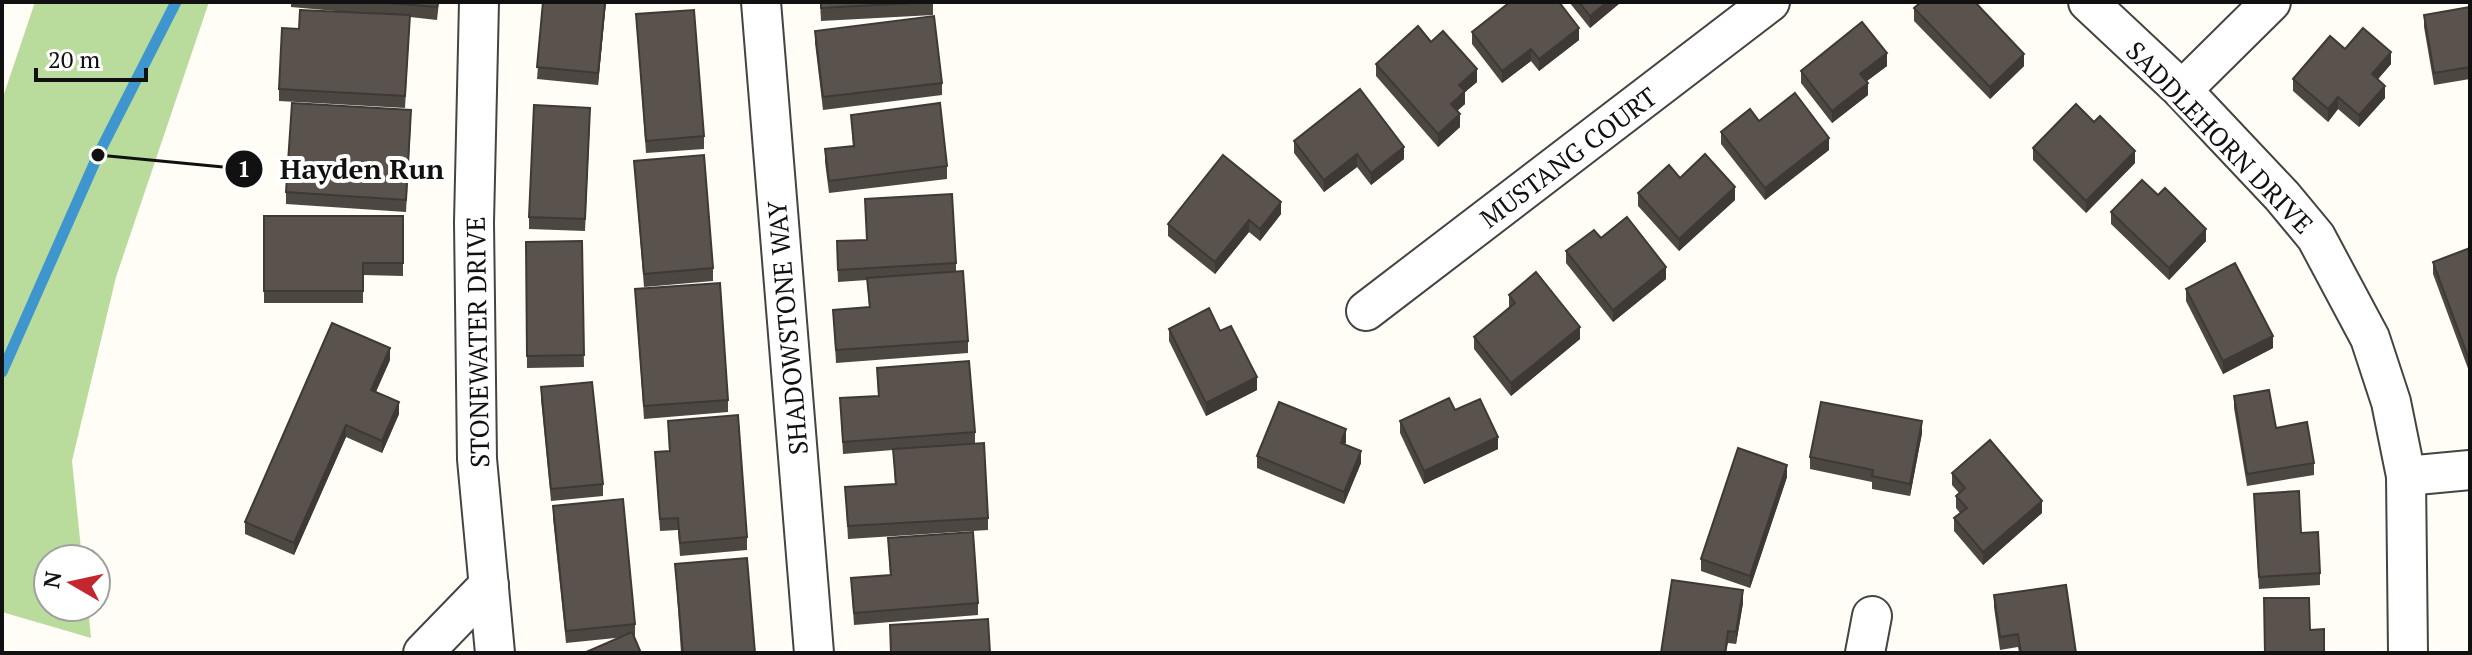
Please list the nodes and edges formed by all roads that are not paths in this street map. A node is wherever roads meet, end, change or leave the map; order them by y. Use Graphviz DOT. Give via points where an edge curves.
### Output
graph roads {
  1 [pos="479,2"];
  2 [pos="761,2"];
  3 [pos="1770,2"];
  4 [pos="2088,2"];
  5 [pos="2271,2"];
  6 [pos="2182,90"];
  7 [pos="1366,311"];
  8 [pos="2470,470"];
  9 [pos="2406,476"];
  10 [pos="489,585"];
  11 [pos="1872,616"];
  12 [pos="423,653"];
  13 [pos="495,653"];
  14 [pos="814,653"];
  15 [pos="1865,653"];
  16 [pos="2408,653"];
  1 -- 10 [label="street, STONEWATER DRIVE" via="474,222 477,459"];
  2 -- 14 [label="street, SHADOWSTONE WAY"];
  3 -- 7 [label="street, MUSTANG COURT"];
  4 -- 6 [label="street, SADDLEHORN DRIVE"];
  5 -- 6 [label="street"];
  6 -- 9 [label="street, SADDLEHORN DRIVE" via="2282,196 2341,278 2370,338 2391,402"];
  8 -- 9 [label="street"];
  9 -- 16 [label="street, SADDLEHORN DRIVE"];
  10 -- 12 [label="street"];
  10 -- 13 [label="street, STONEWATER DRIVE"];
  11 -- 15 [label="street"];
}
